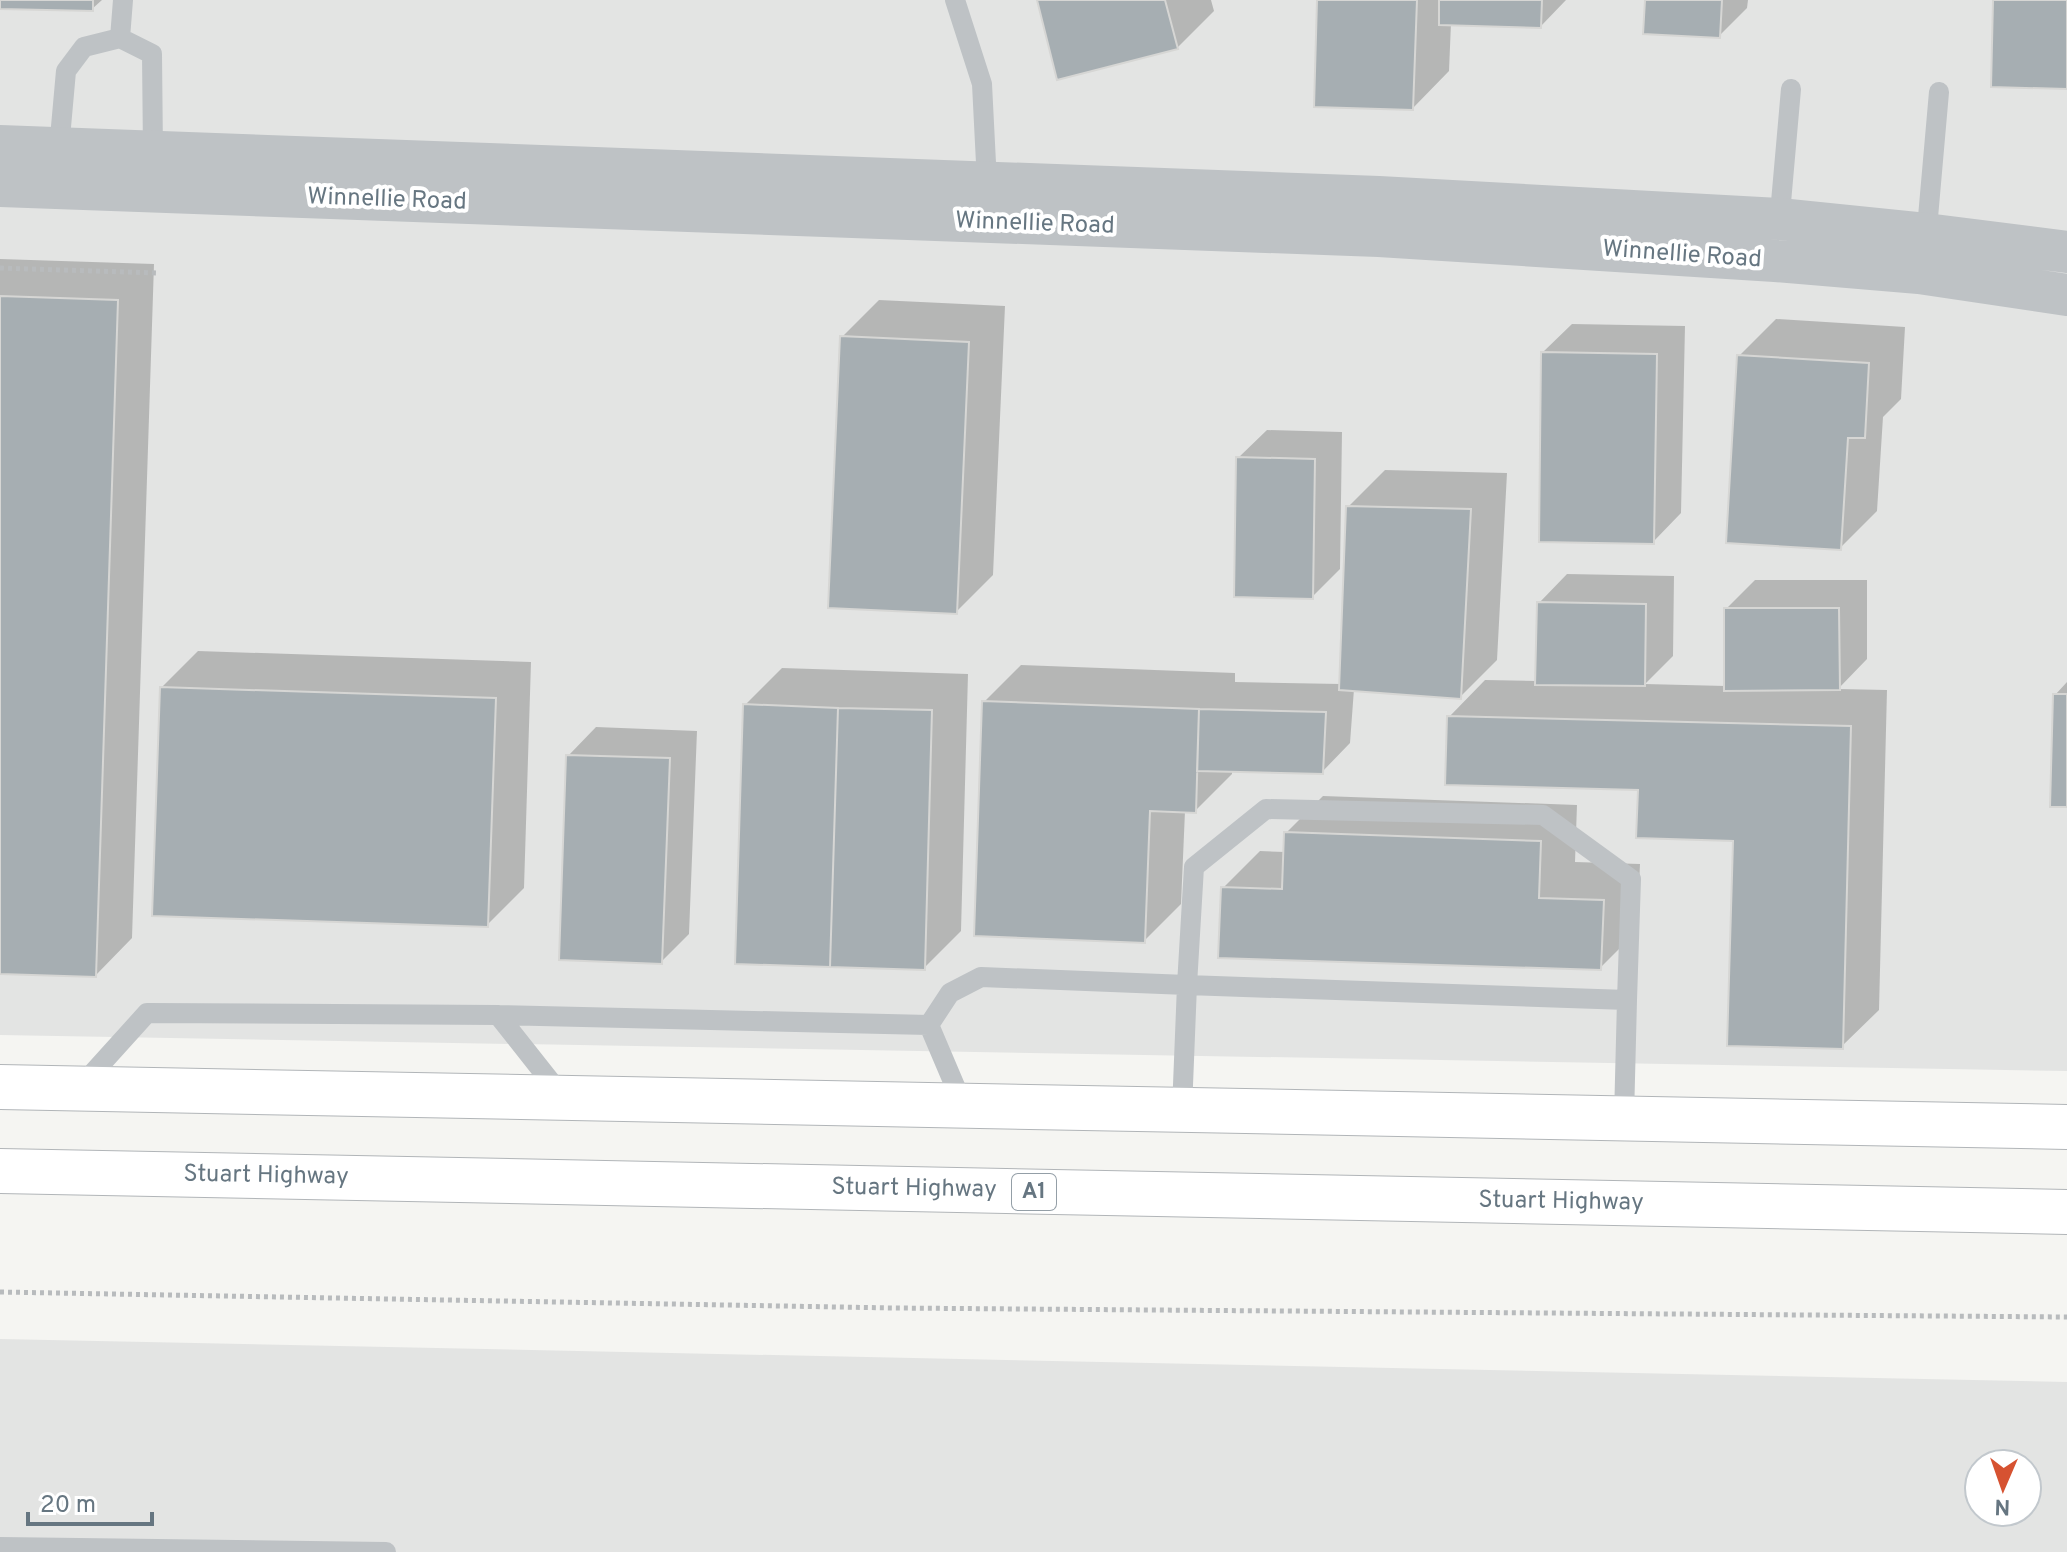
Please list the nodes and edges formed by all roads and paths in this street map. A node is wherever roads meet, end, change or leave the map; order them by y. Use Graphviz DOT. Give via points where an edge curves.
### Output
graph roads {
  1 [pos="123,0"];
  2 [pos="955,0"];
  3 [pos="120,38"];
  4 [pos="1791,89"];
  5 [pos="1939,92"];
  6 [pos="0,146"];
  7 [pos="59,149"];
  8 [pos="153,153"];
  9 [pos="987,183"];
  10 [pos="0,186"];
  11 [pos="1779,219"];
  12 [pos="2067,252"];
  13 [pos="1924,254"];
  14 [pos="1775,261"];
  15 [pos="0,268"];
  16 [pos="159,273"];
  17 [pos="2067,295"];
  18 [pos="1187,985"];
  19 [pos="1627,1000"];
  20 [pos="498,1015"];
  21 [pos="929,1025"];
  22 [pos="0,1087"];
  23 [pos="80,1088"];
  24 [pos="563,1098"];
  25 [pos="963,1105"];
  26 [pos="1182,1110"];
  27 [pos="1624,1118"];
  28 [pos="2067,1127"];
  29 [pos="0,1171"];
  30 [pos="2067,1212"];
  31 [pos="0,1292"];
  32 [pos="2067,1317"];
  33 [pos="0,1547"];
  34 [pos="386,1552"];
  1 -- 3 [label="lane"];
  2 -- 9 [label="lane" via="982,84"];
  3 -- 7 [label="lane" via="84,47 66,71"];
  3 -- 8 [label="lane" via="152,54"];
  4 -- 11 [label="lane"];
  5 -- 13 [label="lane"];
  6 -- 7 [label="street, Winnellie Road"];
  7 -- 8 [label="street, Winnellie Road"];
  8 -- 9 [label="street, Winnellie Road"];
  9 -- 11 [label="street, Winnellie Road"];
  10 -- 14 [label="street, Winnellie Road" via="1379,236"];
  11 -- 13 [label="street, Winnellie Road"];
  11 -- 14 [label="lane"];
  12 -- 13 [label="street, Winnellie Road"];
  13 -- 14 [label="street, Winnellie Road"];
  13 -- 17 [label="street, Winnellie Road"];
  15 -- 16 [label="path"];
  18 -- 19 [label="lane"];
  18 -- 19 [label="lane" via="1194,867 1266,809 1543,815 1631,879"];
  18 -- 21 [label="lane" via="981,977 950,993"];
  18 -- 26 [label="lane"];
  19 -- 27 [label="lane"];
  20 -- 21 [label="lane"];
  20 -- 23 [label="lane" via="147,1013"];
  20 -- 24 [label="lane"];
  21 -- 25 [label="lane"];
  22 -- 23 [label="highway"];
  23 -- 24 [label="highway"];
  24 -- 25 [label="highway"];
  25 -- 26 [label="highway"];
  26 -- 27 [label="highway"];
  27 -- 28 [label="highway"];
  29 -- 30 [label="highway, Stuart Highway / A1"];
  31 -- 32 [label="path" via="908,1308"];
  33 -- 34 [label="lane"];
}
